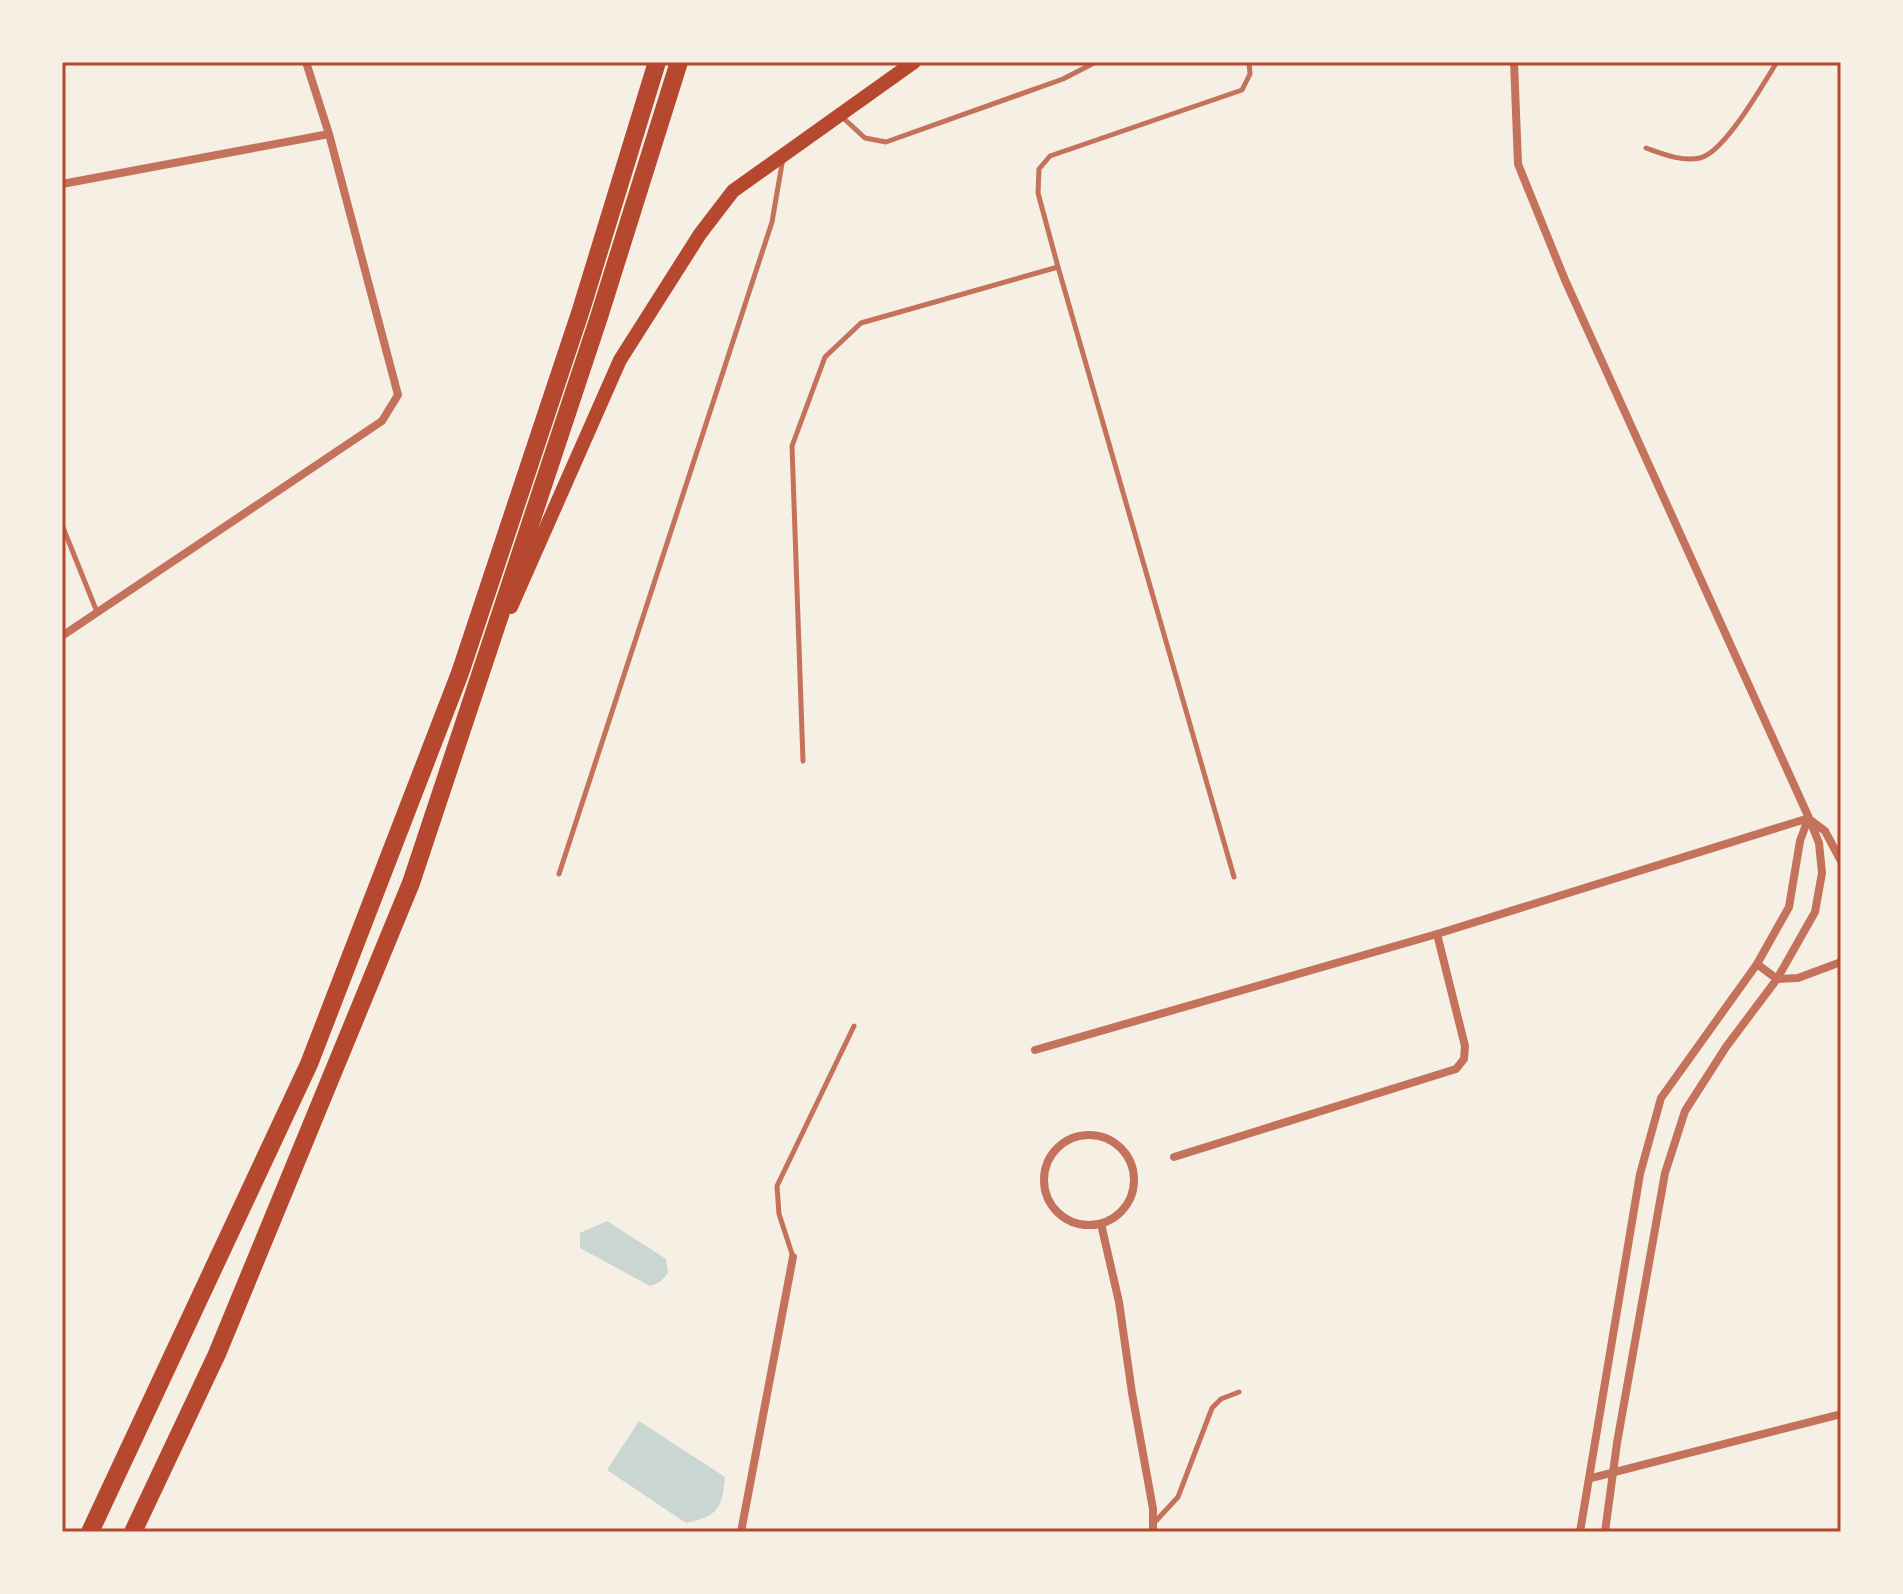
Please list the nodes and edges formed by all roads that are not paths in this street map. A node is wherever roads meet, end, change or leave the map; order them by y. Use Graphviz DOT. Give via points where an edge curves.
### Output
graph roads {
  1 [pos="306,62"];
  2 [pos="657,62"];
  3 [pos="679,62"];
  4 [pos="914,62"];
  5 [pos="1096,62"];
  6 [pos="1249,62"];
  7 [pos="1514,62"];
  8 [pos="1777,62"];
  9 [pos="839,114"];
  10 [pos="329,134"];
  11 [pos="1646,148"];
  12 [pos="784,153"];
  13 [pos="62,184"];
  14 [pos="1058,267"];
  15 [pos="62,525"];
  16 [pos="97,612"];
  17 [pos="62,636"];
  18 [pos="479,678"];
  19 [pos="803,761"];
  20 [pos="1809,818"];
  21 [pos="1841,861"];
  22 [pos="559,874"];
  23 [pos="1234,877"];
  24 [pos="1437,934"];
  25 [pos="1841,962"];
  26 [pos="1757,964"];
  27 [pos="1777,979"];
  28 [pos="854,1026"];
  29 [pos="1035,1050"];
  30 [pos="1174,1157"];
  31 [pos="1101,1224"];
  32 [pos="793,1257"];
  33 [pos="1239,1392"];
  34 [pos="1841,1414"];
  35 [pos="1614,1472"];
  36 [pos="1591,1478"];
  37 [pos="1153,1528"];
  38 [pos="90,1532"];
  39 [pos="133,1532"];
  40 [pos="741,1532"];
  41 [pos="1580,1532"];
  42 [pos="1605,1532"];
  1 -- 10 [label="street"];
  2 -- 38 [label="highway" via="460,673 309,1064"];
  3 -- 18 [label="highway"];
  4 -- 9 [label="main road"];
  5 -- 9 [label="lane" via="1063,79 886,142 865,138"];
  6 -- 14 [label="lane" via="1242,90 1050,156 1039,169 1038,193"];
  7 -- 20 [label="street" via="1518,164 1565,280"];
  8 -- 11 [label="lane" via="1727,139 1703,158 1675,158"];
  9 -- 12 [label="main road"];
  10 -- 13 [label="street"];
  10 -- 16 [label="street" via="398,395 382,421"];
  12 -- 18 [label="main road" via="733,191 620,360"];
  12 -- 22 [label="lane" via="772,222"];
  14 -- 19 [label="lane" via="861,323 825,357 792,446"];
  14 -- 23 [label="lane"];
  15 -- 16 [label="lane"];
  16 -- 17 [label="street"];
  18 -- 39 [label="highway" via="394,926 217,1354"];
  20 -- 21 [label="street" via="1825,831"];
  20 -- 24 [label="street"];
  20 -- 26 [label="street" via="1789,907"];
  20 -- 27 [label="street" via="1822,873 1815,912"];
  24 -- 29 [label="street"];
  24 -- 30 [label="street" via="1465,1046 1456,1069"];
  25 -- 27 [label="street" via="1798,978"];
  26 -- 27 [label="street"];
  26 -- 36 [label="street" via="1661,1098 1640,1174"];
  27 -- 35 [label="street" via="1685,1111 1665,1173"];
  28 -- 32 [label="lane" via="777,1186 779,1214"];
  31 -- 31 [label="street" via="1126,1207 1135,1179 1132,1164 1113,1141 1084,1135 1057,1147 1048,1159 1044,1189 1049,1203 1072,1222"];
  31 -- 37 [label="street" via="1119,1302"];
  32 -- 40 [label="street"];
  33 -- 37 [label="lane" via="1212,1408 1178,1497"];
  34 -- 35 [label="street"];
  35 -- 36 [label="street"];
  35 -- 42 [label="street"];
  36 -- 41 [label="street"];
}
